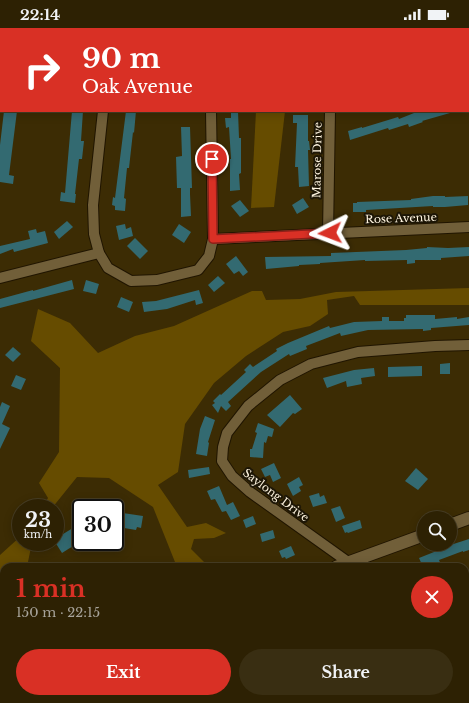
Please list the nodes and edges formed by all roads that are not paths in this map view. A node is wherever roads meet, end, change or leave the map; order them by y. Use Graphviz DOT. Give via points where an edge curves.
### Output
graph roads {
  1 [pos="103,112"];
  2 [pos="211,112"];
  3 [pos="330,112"];
  4 [pos="469,228"];
  5 [pos="328,233"];
  6 [pos="213,239"];
  7 [pos="99,253"];
  8 [pos="0,278"];
  9 [pos="469,345"];
  10 [pos="469,518"];
  11 [pos="457,522"];
  12 [pos="417,537"];
  13 [pos="348,562"];
  1 -- 7 [label="street" via="93,205 94,234"];
  2 -- 6 [label="street"];
  3 -- 5 [label="street, Marose Drive"];
  4 -- 5 [label="street, Rose Avenue"];
  5 -- 6 [label="street, Rose Avenue"];
  6 -- 7 [label="street" via="209,256 198,270 157,280 132,281 108,268"];
  7 -- 8 [label="street"];
  9 -- 13 [label="street, Saylong Drive" via="358,352 311,364 280,380 248,406 227,434 222,461 232,476 250,492"];
  10 -- 11 [label="street"];
  12 -- 13 [label="street"];
}
